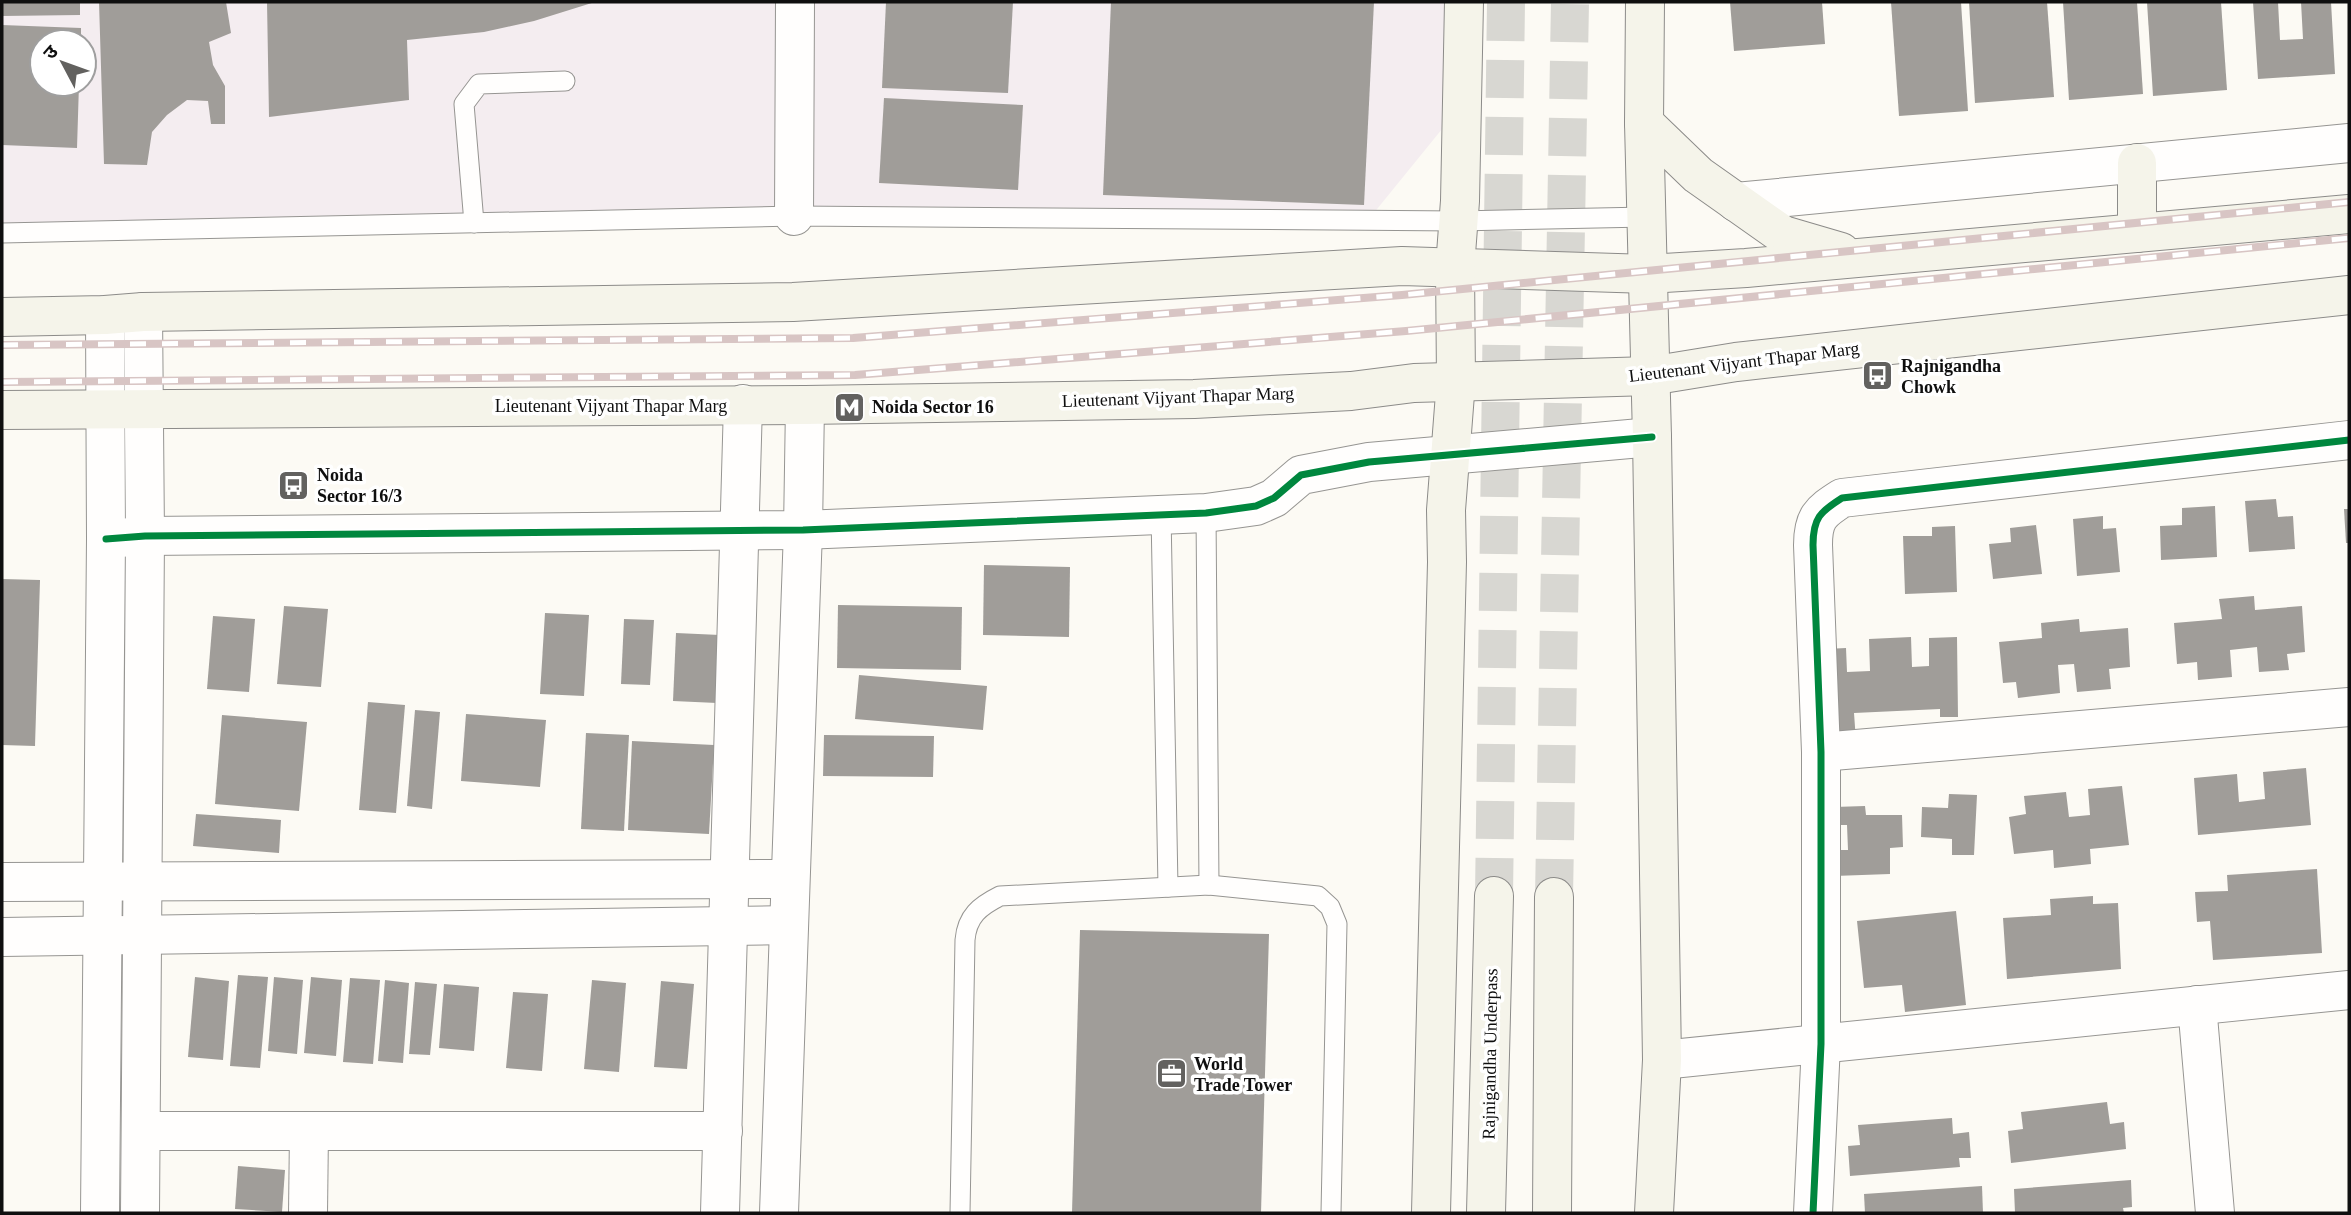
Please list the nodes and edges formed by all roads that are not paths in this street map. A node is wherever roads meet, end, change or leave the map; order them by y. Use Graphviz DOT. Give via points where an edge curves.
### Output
graph roads {
  1 [pos="795,2"];
  2 [pos="1464,2"];
  3 [pos="1645,2"];
  4 [pos="565,81"];
  5 [pos="1644,123"];
  6 [pos="2349,143"];
  7 [pos="2137,163"];
  8 [pos="1736,202"];
  9 [pos="2349,215"];
  10 [pos="794,216"];
  11 [pos="1646,217"];
  12 [pos="1459,221"];
  13 [pos="474,223"];
  14 [pos="2,233"];
  15 [pos="2137,233"];
  16 [pos="1859,258"];
  17 [pos="1455,267"];
  18 [pos="1648,274"];
  19 [pos="2349,295"];
  20 [pos="143,312"];
  21 [pos="105,315"];
  22 [pos="2,317"];
  23 [pos="1650,376"];
  24 [pos="1456,381"];
  25 [pos="743,404"];
  26 [pos="805,405"];
  27 [pos="104,409"];
  28 [pos="2,410"];
  29 [pos="144,410"];
  30 [pos="1652,437"];
  31 [pos="2349,440"];
  32 [pos="1449,453"];
  33 [pos="1206,513"];
  34 [pos="1161,514"];
  35 [pos="741,530"];
  36 [pos="803,530"];
  37 [pos="145,536"];
  38 [pos="106,539"];
  39 [pos="2349,707"];
  40 [pos="1821,752"];
  41 [pos="730,879"];
  42 [pos="790,879"];
  43 [pos="2,882"];
  44 [pos="103,882"];
  45 [pos="142,882"];
  46 [pos="1209,885"];
  47 [pos="1168,887"];
  48 [pos="1494,896"];
  49 [pos="1555,897"];
  50 [pos="789,925"];
  51 [pos="729,926"];
  52 [pos="103,936"];
  53 [pos="142,936"];
  54 [pos="2,937"];
  55 [pos="2349,990"];
  56 [pos="2197,1005"];
  57 [pos="1821,1044"];
  58 [pos="1662,1060"];
  59 [pos="141,1131"];
  60 [pos="309,1131"];
  61 [pos="723,1131"];
  62 [pos="100,1213"];
  63 [pos="140,1213"];
  64 [pos="308,1213"];
  65 [pos="720,1213"];
  66 [pos="779,1213"];
  67 [pos="960,1213"];
  68 [pos="1331,1213"];
  69 [pos="1431,1213"];
  70 [pos="1486,1213"];
  71 [pos="1552,1213"];
  72 [pos="1654,1213"];
  73 [pos="1812,1213"];
  74 [pos="2215,1213"];
  1 -- 10 [label="street"];
  2 -- 12 [label="main road"];
  3 -- 5 [label="main road"];
  4 -- 13 [label="lane" via="479,85 464,104"];
  5 -- 8 [label="main road" via="1698,175"];
  5 -- 11 [label="main road"];
  6 -- 7 [label="street"];
  7 -- 8 [label="street"];
  7 -- 15 [label="main road"];
  8 -- 16 [label="main road" via="1783,235"];
  9 -- 15 [label="main road"];
  10 -- 12 [label="lane"];
  10 -- 13 [label="lane"];
  11 -- 12 [label="lane"];
  11 -- 18 [label="main road"];
  12 -- 17 [label="main road"];
  13 -- 14 [label="lane"];
  15 -- 16 [label="main road"];
  16 -- 18 [label="main road"];
  17 -- 18 [label="main road"];
  17 -- 20 [label="main road" via="1402,266 793,302"];
  17 -- 24 [label="main road"];
  18 -- 23 [label="main road"];
  19 -- 23 [label="main road, Lieutenant Vijyant Thapar Marg" via="1736,362"];
  20 -- 21 [label="main road"];
  20 -- 29 [label="street"];
  21 -- 22 [label="main road"];
  21 -- 27 [label="street"];
  23 -- 24 [label="main road, Lieutenant Vijyant Thapar Marg"];
  23 -- 30 [label="main road"];
  24 -- 26 [label="main road, Lieutenant Vijyant Thapar Marg" via="1194,399"];
  24 -- 32 [label="main road"];
  25 -- 26 [label="main road, Lieutenant Vijyant Thapar Marg"];
  25 -- 29 [label="main road, Lieutenant Vijyant Thapar Marg"];
  25 -- 35 [label="street"];
  26 -- 36 [label="street"];
  27 -- 28 [label="main road, Lieutenant Vijyant Thapar Marg"];
  27 -- 29 [label="main road, Lieutenant Vijyant Thapar Marg"];
  27 -- 38 [label="street"];
  29 -- 37 [label="street"];
  30 -- 32 [label="street"];
  30 -- 58 [label="main road"];
  31 -- 40 [label="street" via="1842,498 1822,511 1813,529"];
  32 -- 33 [label="street" via="1301,475 1275,498 1256,506"];
  32 -- 69 [label="main road"];
  33 -- 34 [label="street"];
  33 -- 46 [label="lane"];
  34 -- 36 [label="street"];
  34 -- 47 [label="lane"];
  35 -- 36 [label="street"];
  35 -- 37 [label="street"];
  35 -- 41 [label="street"];
  36 -- 42 [label="street"];
  37 -- 38 [label="street"];
  37 -- 45 [label="street"];
  38 -- 44 [label="street"];
  39 -- 40 [label="street"];
  40 -- 57 [label="street"];
  41 -- 42 [label="street"];
  41 -- 45 [label="street"];
  41 -- 51 [label="street"];
  42 -- 50 [label="street"];
  43 -- 44 [label="street"];
  44 -- 45 [label="street"];
  44 -- 52 [label="street"];
  45 -- 53 [label="street"];
  46 -- 47 [label="lane"];
  46 -- 68 [label="lane" via="1318,896 1330,907 1337,924"];
  47 -- 67 [label="lane" via="1000,896 984,904 966,925"];
  48 -- 70 [label="main road, Rajnigandha Underpass"];
  49 -- 71 [label="main road"];
  50 -- 51 [label="street"];
  50 -- 66 [label="street"];
  51 -- 53 [label="street"];
  51 -- 61 [label="street"];
  52 -- 53 [label="street"];
  52 -- 54 [label="street"];
  52 -- 62 [label="street"];
  53 -- 59 [label="street"];
  55 -- 56 [label="street"];
  56 -- 57 [label="street"];
  56 -- 74 [label="street"];
  57 -- 58 [label="street"];
  57 -- 73 [label="street"];
  58 -- 72 [label="main road"];
  59 -- 60 [label="street"];
  59 -- 63 [label="street"];
  60 -- 61 [label="street"];
  60 -- 64 [label="street"];
  61 -- 65 [label="street"];
}
